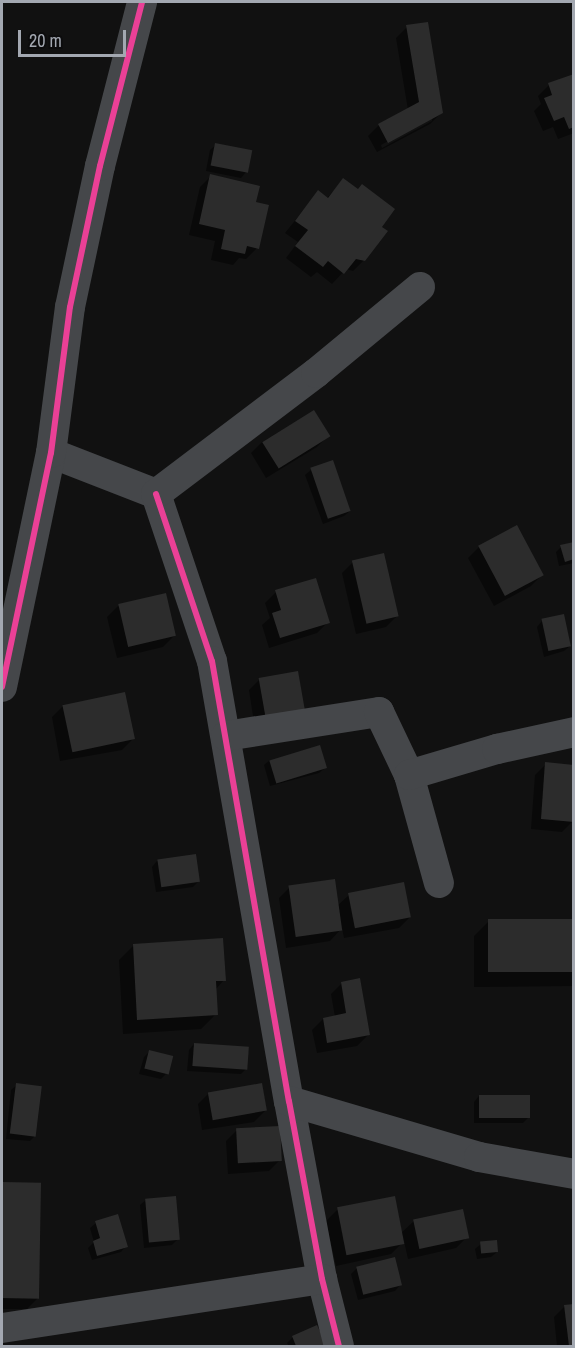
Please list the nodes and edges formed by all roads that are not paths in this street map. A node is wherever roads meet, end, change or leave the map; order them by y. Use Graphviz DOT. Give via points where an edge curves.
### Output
graph roads {
  1 [pos="142,2"];
  2 [pos="420,287"];
  3 [pos="51,453"];
  4 [pos="156,494"];
  5 [pos="2,687"];
  6 [pos="573,732"];
  7 [pos="226,736"];
  8 [pos="409,775"];
  9 [pos="438,883"];
  10 [pos="289,1101"];
  11 [pos="573,1174"];
  12 [pos="322,1279"];
  13 [pos="2,1328"];
  14 [pos="339,1347"];
  1 -- 3 [label="street" via="100,166 70,308"];
  2 -- 4 [label="street" via="316,373"];
  3 -- 4 [label="street"];
  3 -- 5 [label="street"];
  4 -- 7 [label="street" via="212,661"];
  6 -- 8 [label="street"];
  7 -- 8 [label="street" via="379,712"];
  7 -- 10 [label="street"];
  8 -- 9 [label="street"];
  10 -- 11 [label="street" via="478,1157"];
  10 -- 12 [label="street"];
  12 -- 13 [label="street"];
  12 -- 14 [label="street"];
}
